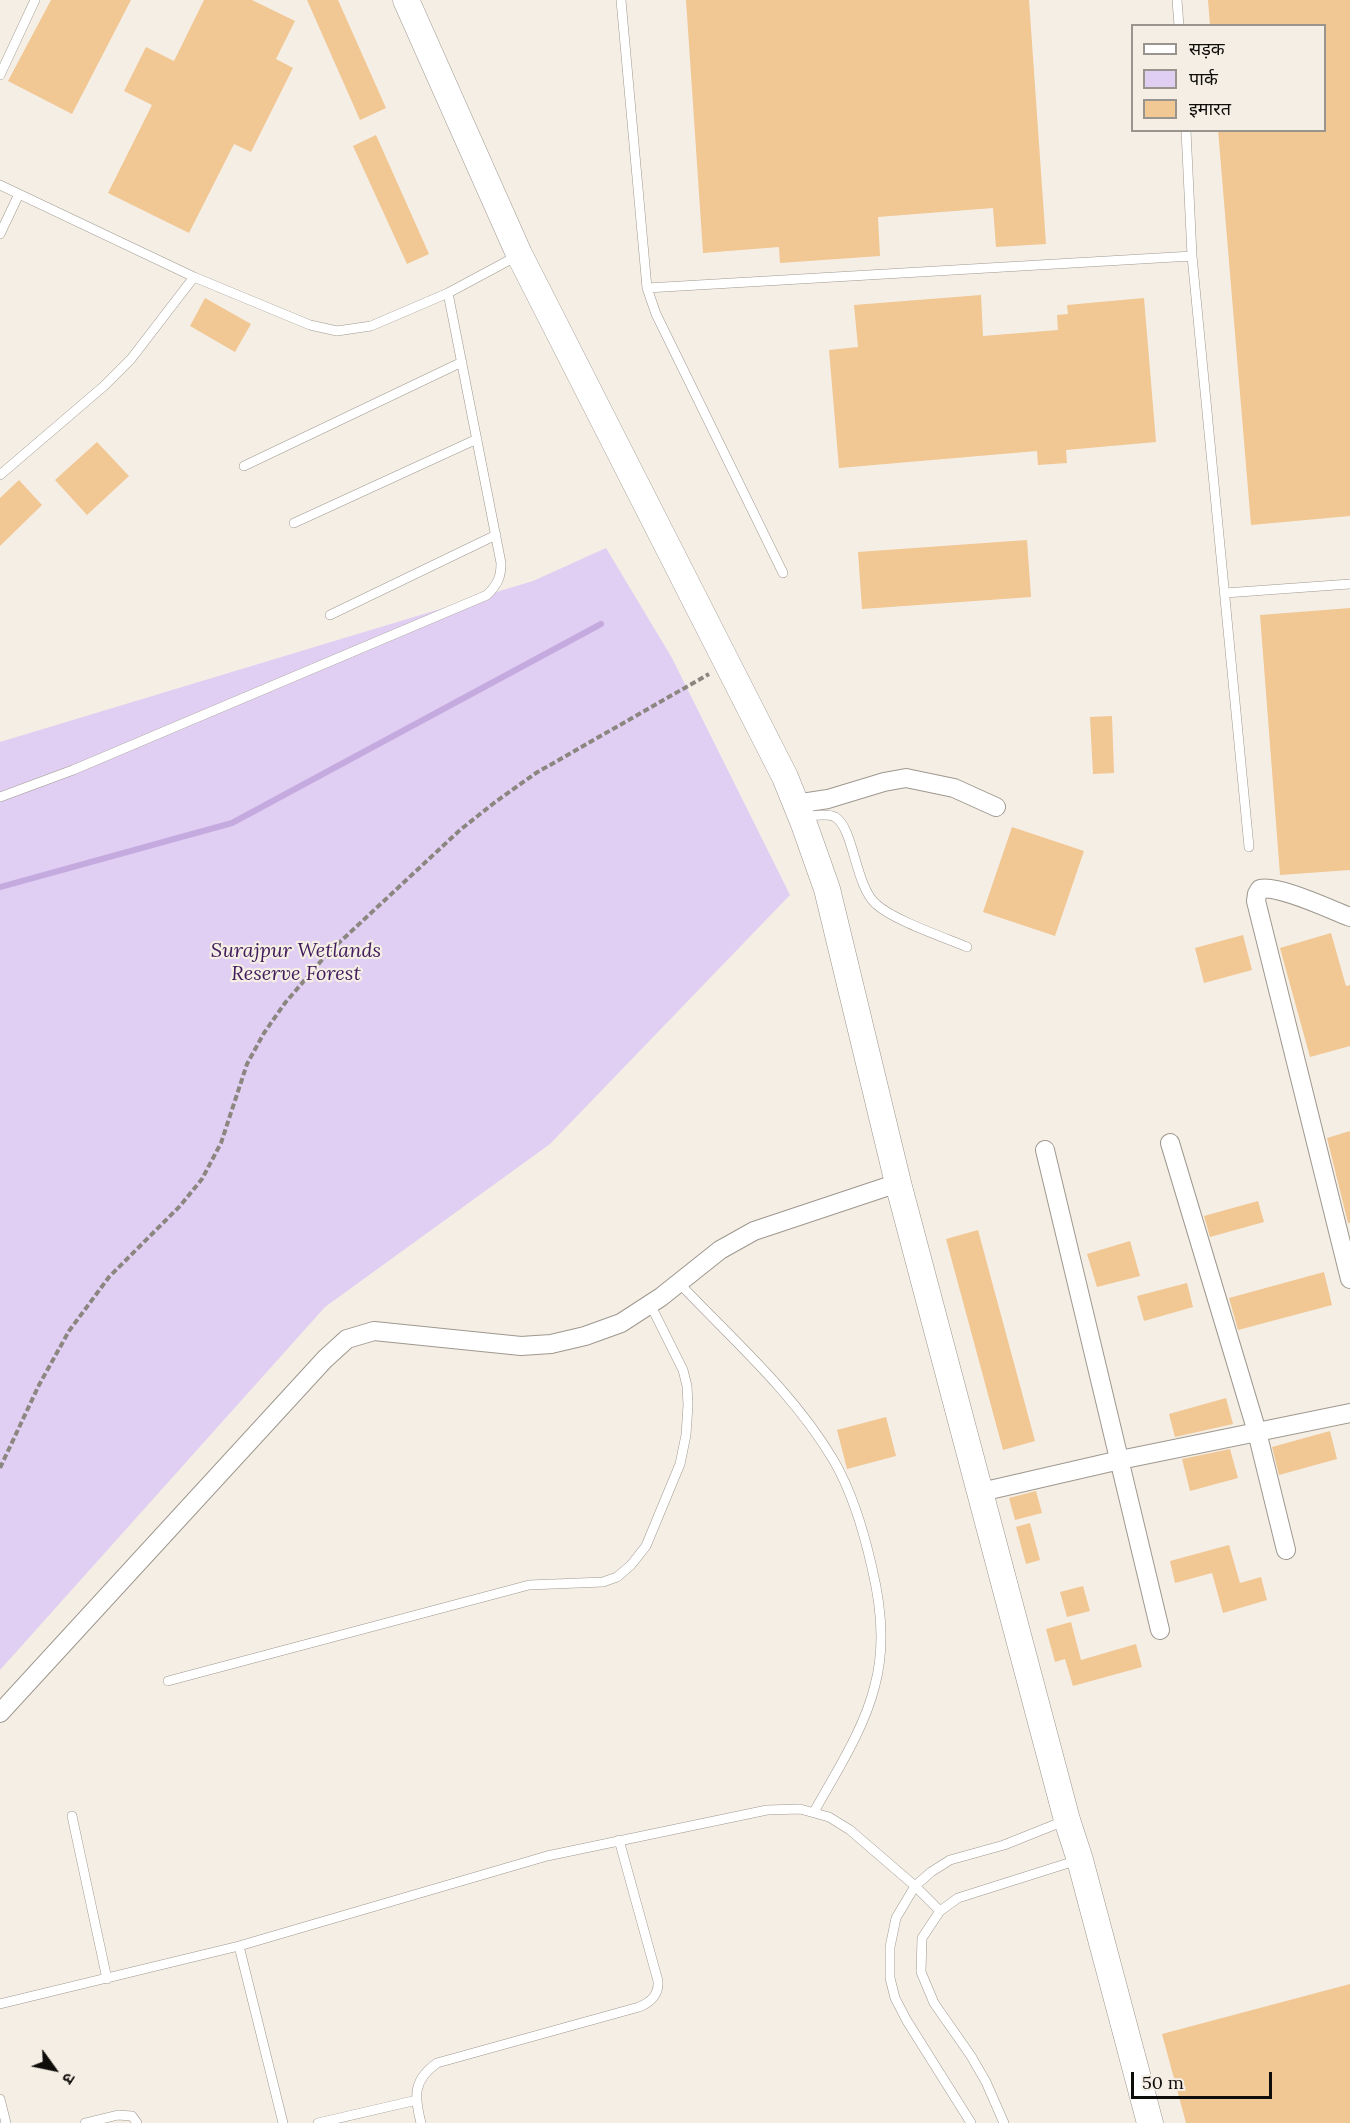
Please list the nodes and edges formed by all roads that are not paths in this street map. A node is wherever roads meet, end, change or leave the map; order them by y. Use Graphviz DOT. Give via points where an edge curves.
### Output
graph roads {
  1 [pos="35,0"];
  2 [pos="406,0"];
  3 [pos="621,0"];
  4 [pos="1177,0"];
  5 [pos="1179,24"];
  6 [pos="0,75"];
  7 [pos="1186,132"];
  8 [pos="0,185"];
  9 [pos="19,194"];
  10 [pos="0,234"];
  11 [pos="519,254"];
  12 [pos="1192,256"];
  13 [pos="194,277"];
  14 [pos="647,288"];
  15 [pos="448,293"];
  16 [pos="462,362"];
  17 [pos="477,440"];
  18 [pos="244,466"];
  19 [pos="0,475"];
  20 [pos="294,523"];
  21 [pos="496,535"];
  22 [pos="783,573"];
  23 [pos="1350,584"];
  24 [pos="1226,593"];
  25 [pos="330,615"];
  26 [pos="0,796"];
  27 [pos="996,807"];
  28 [pos="798,810"];
  29 [pos="1249,847"];
  30 [pos="1350,917"];
  31 [pos="967,947"];
  32 [pos="1170,1143"];
  33 [pos="1045,1149"];
  34 [pos="898,1183"];
  35 [pos="1350,1279"];
  36 [pos="679,1283"];
  37 [pos="650,1304"];
  38 [pos="1350,1413"];
  39 [pos="1257,1432"];
  40 [pos="1120,1460"];
  41 [pos="981,1492"];
  42 [pos="1286,1550"];
  43 [pos="1160,1630"];
  44 [pos="168,1681"];
  45 [pos="0,1713"];
  46 [pos="814,1812"];
  47 [pos="72,1816"];
  48 [pos="1066,1820"];
  49 [pos="619,1840"];
  50 [pos="1080,1860"];
  51 [pos="915,1886"];
  52 [pos="940,1911"];
  53 [pos="239,1946"];
  54 [pos="107,1979"];
  55 [pos="0,2004"];
  56 [pos="0,2099"];
  57 [pos="417,2100"];
  58 [pos="6,2123"];
  59 [pos="85,2123"];
  60 [pos="137,2123"];
  61 [pos="283,2123"];
  62 [pos="318,2123"];
  63 [pos="421,2123"];
  64 [pos="971,2123"];
  65 [pos="1004,2123"];
  66 [pos="1150,2123"];
  1 -- 6 [label="lane"];
  2 -- 11 [label="main road"];
  3 -- 14 [label="lane"];
  4 -- 5 [label="lane"];
  7 -- 12 [label="lane"];
  8 -- 9 [label="lane"];
  9 -- 10 [label="lane"];
  9 -- 13 [label="lane"];
  11 -- 15 [label="lane"];
  11 -- 28 [label="main road" via="785,777"];
  12 -- 14 [label="lane"];
  12 -- 24 [label="lane"];
  13 -- 15 [label="lane" via="310,325 337,331 371,326"];
  13 -- 19 [label="lane" via="104,386"];
  14 -- 22 [label="lane"];
  15 -- 16 [label="lane"];
  16 -- 17 [label="lane"];
  16 -- 18 [label="lane"];
  17 -- 20 [label="lane"];
  17 -- 21 [label="lane"];
  21 -- 25 [label="lane"];
  21 -- 26 [label="lane" via="501,577 487,595 73,770"];
  23 -- 24 [label="lane"];
  24 -- 29 [label="lane"];
  27 -- 28 [label="street" via="954,788 906,778"];
  28 -- 31 [label="lane" via="835,817 843,825 864,888 875,903"];
  28 -- 34 [label="main road" via="826,889"];
  30 -- 35 [label="street" via="1281,891 1267,888 1257,894"];
  32 -- 39 [label="street"];
  33 -- 40 [label="street"];
  34 -- 36 [label="street" via="754,1231 720,1250"];
  34 -- 41 [label="main road"];
  36 -- 37 [label="street"];
  36 -- 46 [label="lane" via="789,1397 809,1423 856,1508 868,1551 879,1598 880,1649 875,1687 852,1742"];
  37 -- 44 [label="lane" via="683,1370 688,1405 686,1435 680,1464 646,1546 617,1577 603,1582 529,1585"];
  37 -- 45 [label="street" via="621,1323 551,1344 521,1346 374,1331 347,1339"];
  38 -- 39 [label="street"];
  39 -- 40 [label="street"];
  39 -- 42 [label="street"];
  40 -- 41 [label="street"];
  40 -- 43 [label="street"];
  41 -- 48 [label="main road"];
  46 -- 49 [label="lane" via="767,1810"];
  46 -- 51 [label="lane" via="829,1816 850,1830"];
  47 -- 54 [label="lane"];
  48 -- 50 [label="main road"];
  48 -- 51 [label="lane" via="1004,1845 950,1860"];
  49 -- 53 [label="lane" via="547,1856"];
  49 -- 57 [label="lane" via="658,1981 654,1997 639,2007 437,2063 418,2081"];
  50 -- 52 [label="lane" via="958,1898"];
  50 -- 66 [label="main road"];
  51 -- 52 [label="lane"];
  51 -- 64 [label="lane" via="896,1918 890,1947 890,1978 907,2021"];
  52 -- 65 [label="lane" via="922,1938 921,1972 933,2003 971,2056"];
  53 -- 54 [label="lane"];
  53 -- 61 [label="lane"];
  54 -- 55 [label="lane"];
  56 -- 58 [label="lane"];
  57 -- 62 [label="lane"];
  57 -- 63 [label="lane"];
  59 -- 60 [label="lane" via="118,2115 132,2116"];
}
